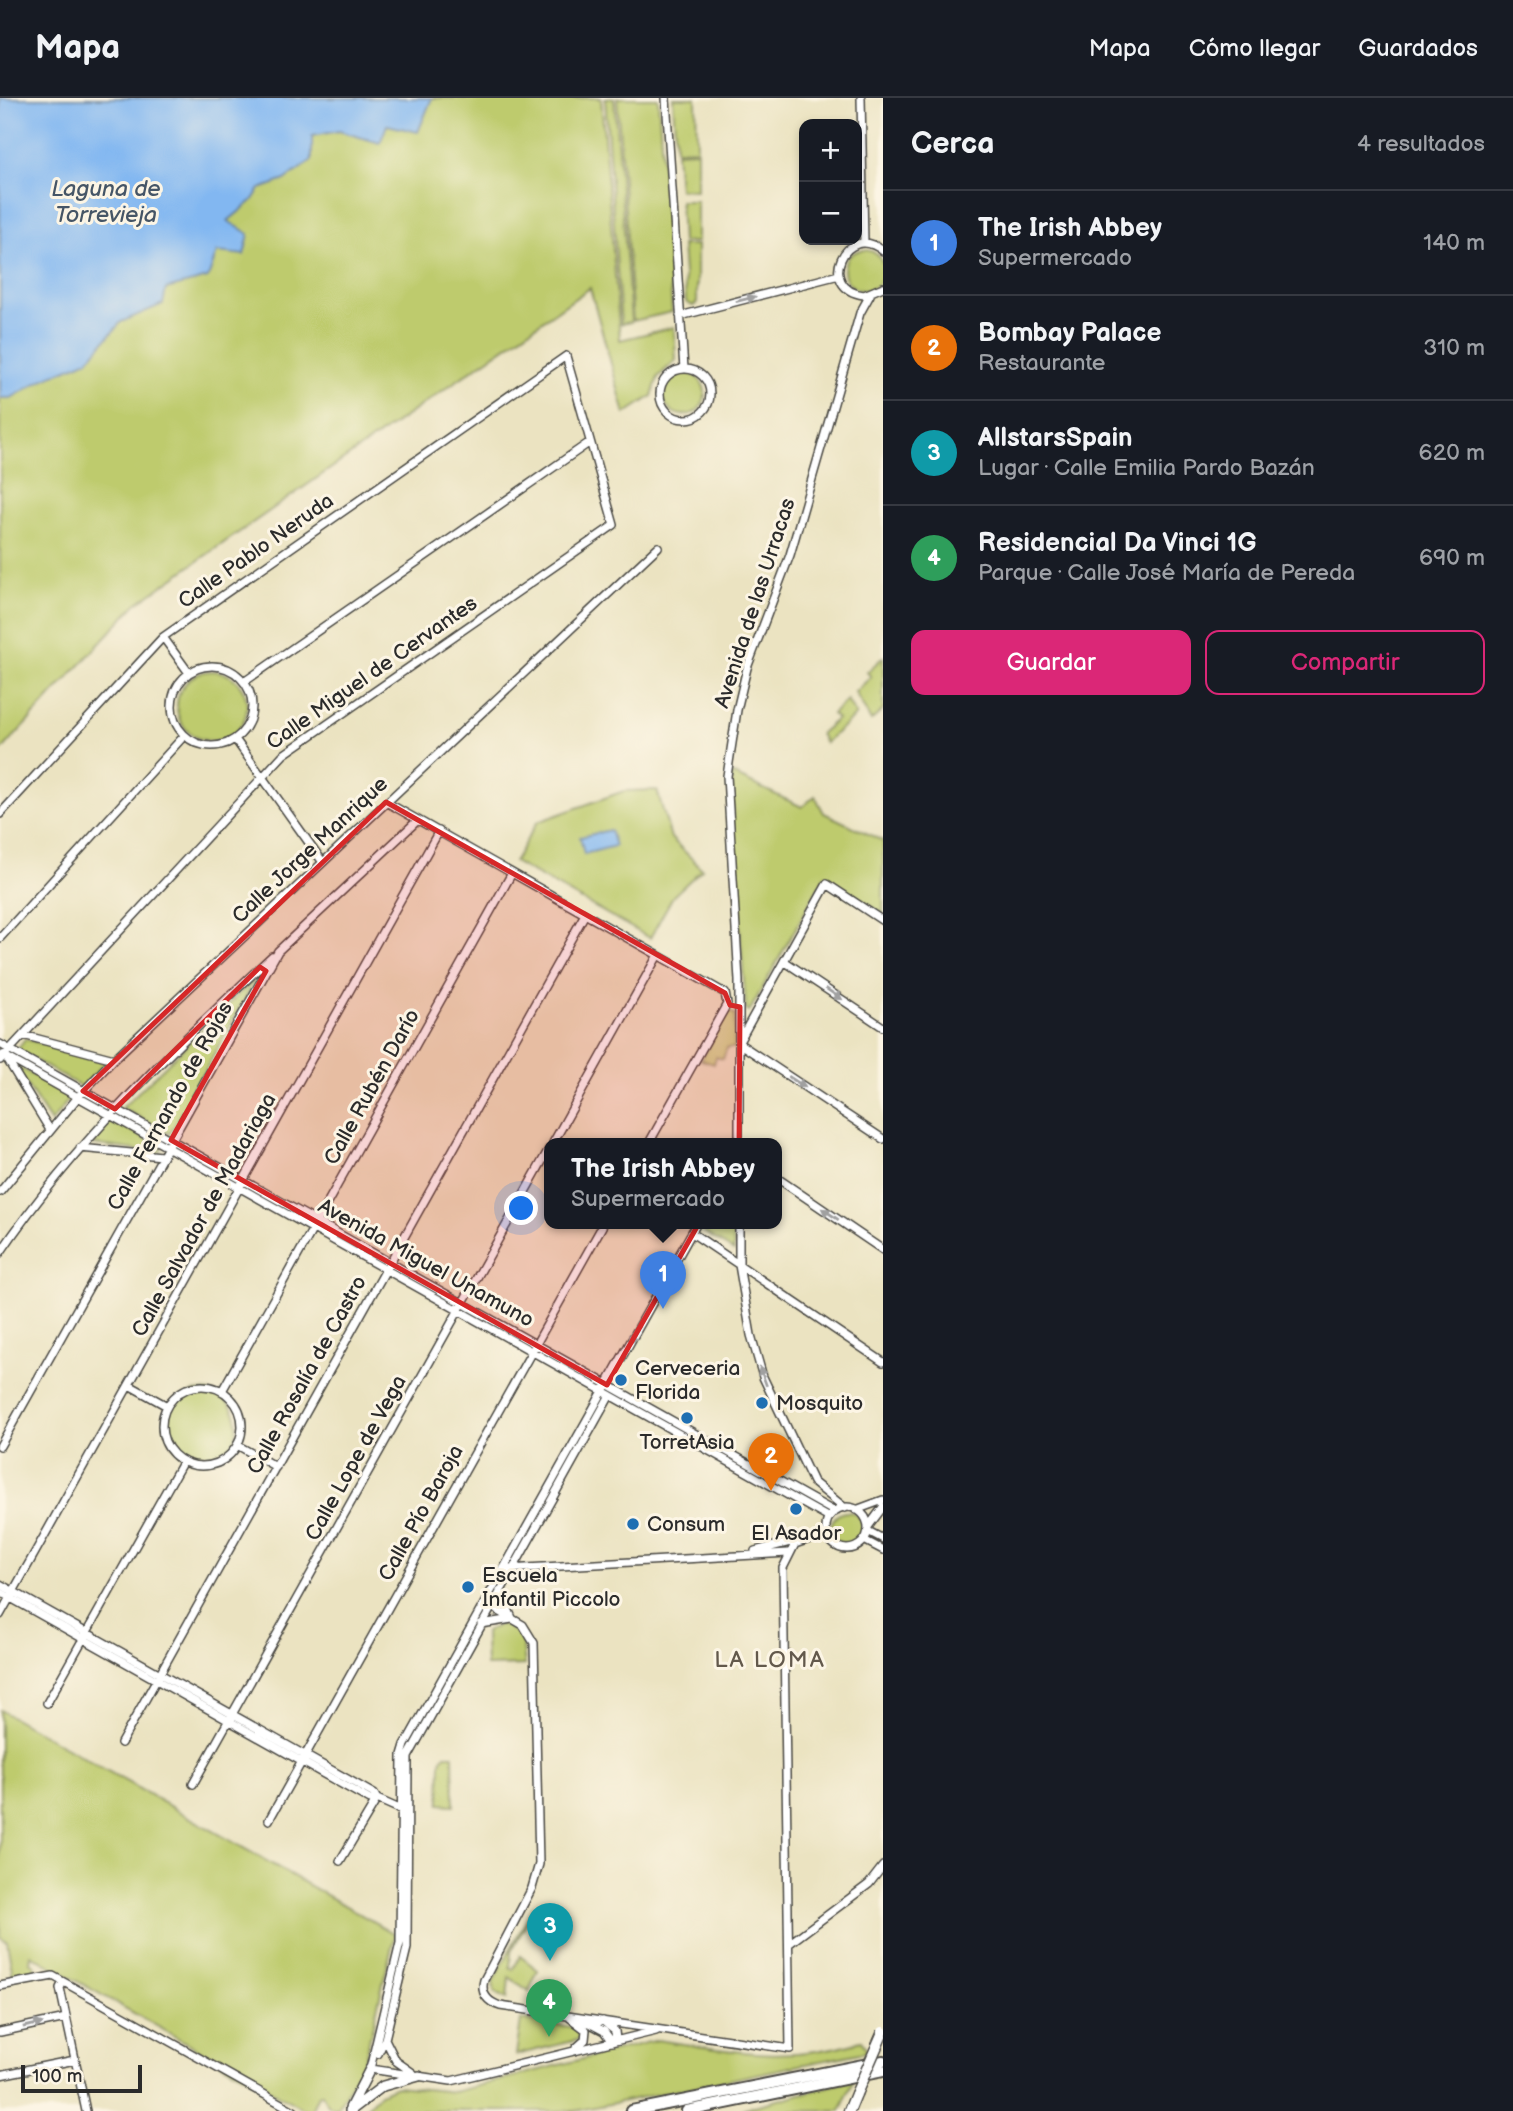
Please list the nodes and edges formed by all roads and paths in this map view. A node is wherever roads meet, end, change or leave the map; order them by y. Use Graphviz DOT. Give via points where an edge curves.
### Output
graph roads {
  1 [pos="666,98"];
  2 [pos="861,98"];
  3 [pos="864,243"];
  4 [pos="883,251"];
  5 [pos="839,275"];
  6 [pos="883,287"];
  7 [pos="859,295"];
  8 [pos="870,295"];
  9 [pos="861,309"];
  10 [pos="680,316"];
  11 [pos="683,365"];
  12 [pos="590,442"];
  13 [pos="658,547"];
  14 [pos="163,638"];
  15 [pos="188,673"];
  16 [pos="244,682"];
  17 [pos="184,736"];
  18 [pos="235,739"];
  19 [pos="261,776"];
  20 [pos="386,802"];
  21 [pos="0,814"];
  22 [pos="418,820"];
  23 [pos="439,831"];
  24 [pos="322,862"];
  25 [pos="512,873"];
  26 [pos="585,914"];
  27 [pos="883,921"];
  28 [pos="0,938"];
  29 [pos="278,951"];
  30 [pos="658,955"];
  31 [pos="784,961"];
  32 [pos="727,1004"];
  33 [pos="740,1007"];
  34 [pos="883,1027"];
  35 [pos="23,1035"];
  36 [pos="740,1042"];
  37 [pos="0,1044"];
  38 [pos="3,1055"];
  39 [pos="114,1059"];
  40 [pos="80,1094"];
  41 [pos="112,1112"];
  42 [pos="50,1130"];
  43 [pos="556,1138"];
  44 [pos="652,1138"];
  45 [pos="739,1138"];
  46 [pos="883,1139"];
  47 [pos="169,1143"];
  48 [pos="80,1148"];
  49 [pos="162,1157"];
  50 [pos="544,1158"];
  51 [pos="782,1181"];
  52 [pos="242,1184"];
  53 [pos="0,1192"];
  54 [pos="315,1225"];
  55 [pos="601,1229"];
  56 [pos="694,1229"];
  57 [pos="739,1229"];
  58 [pos="692,1233"];
  59 [pos="883,1250"];
  60 [pos="0,1253"];
  61 [pos="739,1265"];
  62 [pos="388,1266"];
  63 [pos="461,1307"];
  64 [pos="534,1348"];
  65 [pos="883,1362"];
  66 [pos="129,1385"];
  67 [pos="607,1390"];
  68 [pos="222,1391"];
  69 [pos="167,1406"];
  70 [pos="0,1446"];
  71 [pos="237,1446"];
  72 [pos="183,1461"];
  73 [pos="276,1467"];
  74 [pos="883,1500"];
  75 [pos="883,1507"];
  76 [pos="845,1508"];
  77 [pos="856,1510"];
  78 [pos="832,1515"];
  79 [pos="868,1529"];
  80 [pos="827,1533"];
  81 [pos="802,1539"];
  82 [pos="883,1539"];
  83 [pos="864,1540"];
  84 [pos="883,1550"];
  85 [pos="788,1553"];
  86 [pos="726,1555"];
  87 [pos="508,1569"];
  88 [pos="0,1584"];
  89 [pos="500,1591"];
  90 [pos="0,1592"];
  91 [pos="12,1594"];
  92 [pos="488,1605"];
  93 [pos="0,1615"];
  94 [pos="513,1619"];
  95 [pos="481,1624"];
  96 [pos="85,1635"];
  97 [pos="158,1676"];
  98 [pos="47,1703"];
  99 [pos="231,1717"];
  100 [pos="121,1743"];
  101 [pos="304,1758"];
  102 [pos="193,1784"];
  103 [pos="377,1799"];
  104 [pos="405,1811"];
  105 [pos="269,1820"];
  106 [pos="341,1861"];
  107 [pos="883,1866"];
  108 [pos="790,1943"];
  109 [pos="63,1982"];
  110 [pos="0,1986"];
  111 [pos="566,2014"];
  112 [pos="66,2018"];
  113 [pos="600,2019"];
  114 [pos="661,2029"];
  115 [pos="0,2032"];
  116 [pos="883,2032"];
  117 [pos="385,2039"];
  118 [pos="614,2041"];
  119 [pos="574,2051"];
  120 [pos="883,2054"];
  121 [pos="75,2060"];
  122 [pos="883,2061"];
  123 [pos="370,2069"];
  124 [pos="883,2071"];
  125 [pos="0,2075"];
  126 [pos="419,2076"];
  127 [pos="799,2077"];
  128 [pos="769,2095"];
  129 [pos="86,2111"];
  130 [pos="294,2111"];
  131 [pos="349,2111"];
  132 [pos="631,2111"];
  133 [pos="687,2111"];
  134 [pos="733,2111"];
  135 [pos="849,2111"];
  1 -- 10 [label="street"];
  2 -- 3 [label="street"];
  3 -- 4 [label="street"];
  3 -- 5 [label="street" via="841,257"];
  5 -- 7 [label="street" via="843,284"];
  10 -- 5 [label="street, one-way"];
  6 -- 8 [label="street"];
  7 -- 8 [label="street"];
  7 -- 9 [label="street, Avenida de las Urracas"];
  8 -- 9 [label="street, Avenida de las Urracas"];
  9 -- 33 [label="street, Avenida de las Urracas" via="790,555 749,663 737,710 726,788"];
  10 -- 11 [label="street"];
  11 -- 11 [label="street" via="669,374 660,395 665,409 685,420 705,410 710,395 700,374"];
  12 -- 14 [label="street, Calle Pablo Neruda" via="566,356"];
  12 -- 16 [label="street"];
  12 -- 19 [label="street, Calle Miguel de Cervantes" via="614,525 283,755"];
  13 -- 20 [label="street, Calle Jorge Manrique"];
  14 -- 15 [label="street"];
  14 -- 21 [label="street, Calle Pablo Neruda"];
  15 -- 16 [label="street" via="214,666 231,671"];
  15 -- 17 [label="street" via="174,691 171,707"];
  16 -- 18 [label="street" via="251,716"];
  17 -- 18 [label="street" via="205,746 222,746"];
  17 -- 28 [label="street"];
  18 -- 19 [label="street"];
  19 -- 24 [label="street"];
  19 -- 35 [label="street, Calle Miguel de Cervantes"];
  20 -- 22 [label="street"];
  20 -- 24 [label="street, Calle Jorge Manrique"];
  22 -- 23 [label="street"];
  22 -- 29 [label="street, Calle Fernando de Rojas"];
  23 -- 25 [label="street"];
  23 -- 52 [label="street, Calle Salvador de Madariaga"];
  24 -- 39 [label="street, Calle Jorge Manrique"];
  25 -- 26 [label="street"];
  25 -- 54 [label="street, Calle Rubén Darío"];
  26 -- 30 [label="street"];
  26 -- 62 [label="street, Calle Rosalía de Castro"];
  27 -- 31 [label="street" via="827,884"];
  29 -- 41 [label="street"];
  29 -- 47 [label="street, Calle Fernando de Rojas"];
  30 -- 32 [label="street" via="725,993"];
  30 -- 43 [label="street"];
  31 -- 34 [label="street, one-way"];
  31 -- 36 [label="street"];
  32 -- 33 [label="street"];
  32 -- 44 [label="street"];
  33 -- 36 [label="street, Avenida de las Urracas"];
  35 -- 38 [label="street, Calle Miguel de Cervantes"];
  35 -- 39 [label="street"];
  36 -- 45 [label="street, Avenida de las Urracas"];
  36 -- 46 [label="street, one-way"];
  37 -- 38 [label="street, Avenida Miguel Unamuno"];
  38 -- 40 [label="street, Avenida Miguel Unamuno"];
  38 -- 42 [label="street, Avenida Miguel Unamuno"];
  39 -- 40 [label="street, Calle Jorge Manrique"];
  40 -- 41 [label="street, Avenida Miguel Unamuno"];
  40 -- 42 [label="street, Calle Jorge Manrique"];
  41 -- 47 [label="street, Avenida Miguel Unamuno"];
  41 -- 48 [label="street"];
  42 -- 53 [label="street, Calle Jorge Manrique"];
  47 -- 49 [label="street, Calle Fernando de Rojas"];
  47 -- 52 [label="street, Avenida Miguel Unamuno"];
  48 -- 49 [label="street"];
  48 -- 60 [label="street"];
  49 -- 70 [label="street, Calle Fernando de Rojas"];
  50 -- 63 [label="street, Calle Lope de Vega"];
  59 -- 51 [label="street, one-way"];
  52 -- 54 [label="street, Avenida Miguel Unamuno"];
  52 -- 66 [label="street, Calle Salvador de Madariaga"];
  54 -- 62 [label="street, Avenida Miguel Unamuno"];
  54 -- 68 [label="street, Calle Rubén Darío"];
  55 -- 64 [label="street, Calle Pío Baroja"];
  56 -- 58 [label="street"];
  57 -- 61 [label="street"];
  58 -- 61 [label="street"];
  58 -- 67 [label="street, one-way"];
  61 -- 65 [label="street"];
  76 -- 61 [label="street, one-way" via="813,1482 776,1410 754,1348"];
  62 -- 63 [label="street, Avenida Miguel Unamuno"];
  62 -- 73 [label="street, Calle Rosalía de Castro"];
  63 -- 64 [label="street, Avenida Miguel Unamuno"];
  63 -- 99 [label="street, Calle Lope de Vega"];
  64 -- 67 [label="street, Avenida Miguel Unamuno"];
  64 -- 101 [label="street, Calle Pío Baroja"];
  66 -- 69 [label="street"];
  66 -- 91 [label="street, Calle Salvador de Madariaga"];
  67 -- 78 [label="street, Avenida Miguel Unamuno"];
  67 -- 87 [label="street"];
  68 -- 69 [label="street" via="205,1386 187,1389"];
  68 -- 71 [label="street" via="239,1411 242,1428"];
  69 -- 72 [label="street" via="162,1423 165,1441"];
  71 -- 72 [label="street" via="214,1464 198,1466"];
  71 -- 73 [label="street"];
  72 -- 96 [label="street"];
  73 -- 97 [label="street, Calle Rosalía de Castro"];
  74 -- 77 [label="street"];
  75 -- 79 [label="street"];
  76 -- 77 [label="street"];
  76 -- 78 [label="street"];
  77 -- 79 [label="street"];
  78 -- 80 [label="street"];
  79 -- 82 [label="street"];
  79 -- 83 [label="street"];
  80 -- 81 [label="street"];
  80 -- 83 [label="street" via="842,1549"];
  81 -- 85 [label="street"];
  81 -- 86 [label="street"];
  83 -- 84 [label="street"];
  85 -- 86 [label="street"];
  85 -- 108 [label="street" via="783,1576"];
  86 -- 87 [label="street"];
  87 -- 89 [label="street"];
  87 -- 92 [label="street"];
  88 -- 91 [label="street"];
  89 -- 92 [label="street"];
  89 -- 94 [label="street"];
  90 -- 91 [label="street"];
  91 -- 93 [label="street, Calle Salvador de Madariaga"];
  91 -- 96 [label="street"];
  92 -- 94 [label="street"];
  92 -- 95 [label="street"];
  92 -- 104 [label="street" via="405,1745 401,1755"];
  94 -- 95 [label="street"];
  94 -- 111 [label="street" via="527,1629 534,1643 539,1864 532,1888 486,1973 483,1990 488,2000 500,2006"];
  95 -- 104 [label="street" via="408,1757"];
  96 -- 97 [label="street"];
  96 -- 98 [label="street"];
  97 -- 99 [label="street"];
  97 -- 100 [label="street, Calle Rosalía de Castro"];
  99 -- 101 [label="street"];
  99 -- 102 [label="street, Calle Lope de Vega"];
  101 -- 103 [label="street"];
  101 -- 105 [label="street, Calle Pío Baroja"];
  103 -- 104 [label="street"];
  103 -- 106 [label="street"];
  104 -- 117 [label="street" via="407,1948"];
  104 -- 123 [label="street" via="400,1943"];
  107 -- 108 [label="street" via="869,1884"];
  108 -- 114 [label="street" via="790,2049"];
  109 -- 110 [label="street" via="52,1976"];
  109 -- 112 [label="street"];
  109 -- 130 [label="street"];
  111 -- 113 [label="street"];
  111 -- 118 [label="street" via="598,2027"];
  111 -- 119 [label="street" via="586,2030 585,2040"];
  115 -- 112 [label="street, one-way"];
  112 -- 121 [label="street"];
  113 -- 114 [label="street"];
  113 -- 118 [label="street" via="615,2031"];
  114 -- 118 [label="street"];
  116 -- 135 [label="main road, bridge"];
  117 -- 123 [label="street"];
  117 -- 126 [label="street" via="396,2061"];
  118 -- 119 [label="street"];
  119 -- 126 [label="street" via="451,2081"];
  120 -- 127 [label="highway"];
  121 -- 125 [label="street"];
  121 -- 129 [label="street"];
  122 -- 127 [label="highway"];
  123 -- 126 [label="street"];
  123 -- 131 [label="street"];
  124 -- 128 [label="highway"];
  126 -- 131 [label="street" via="383,2086"];
  127 -- 132 [label="highway"];
  128 -- 133 [label="highway"];
  128 -- 134 [label="highway"];
}
